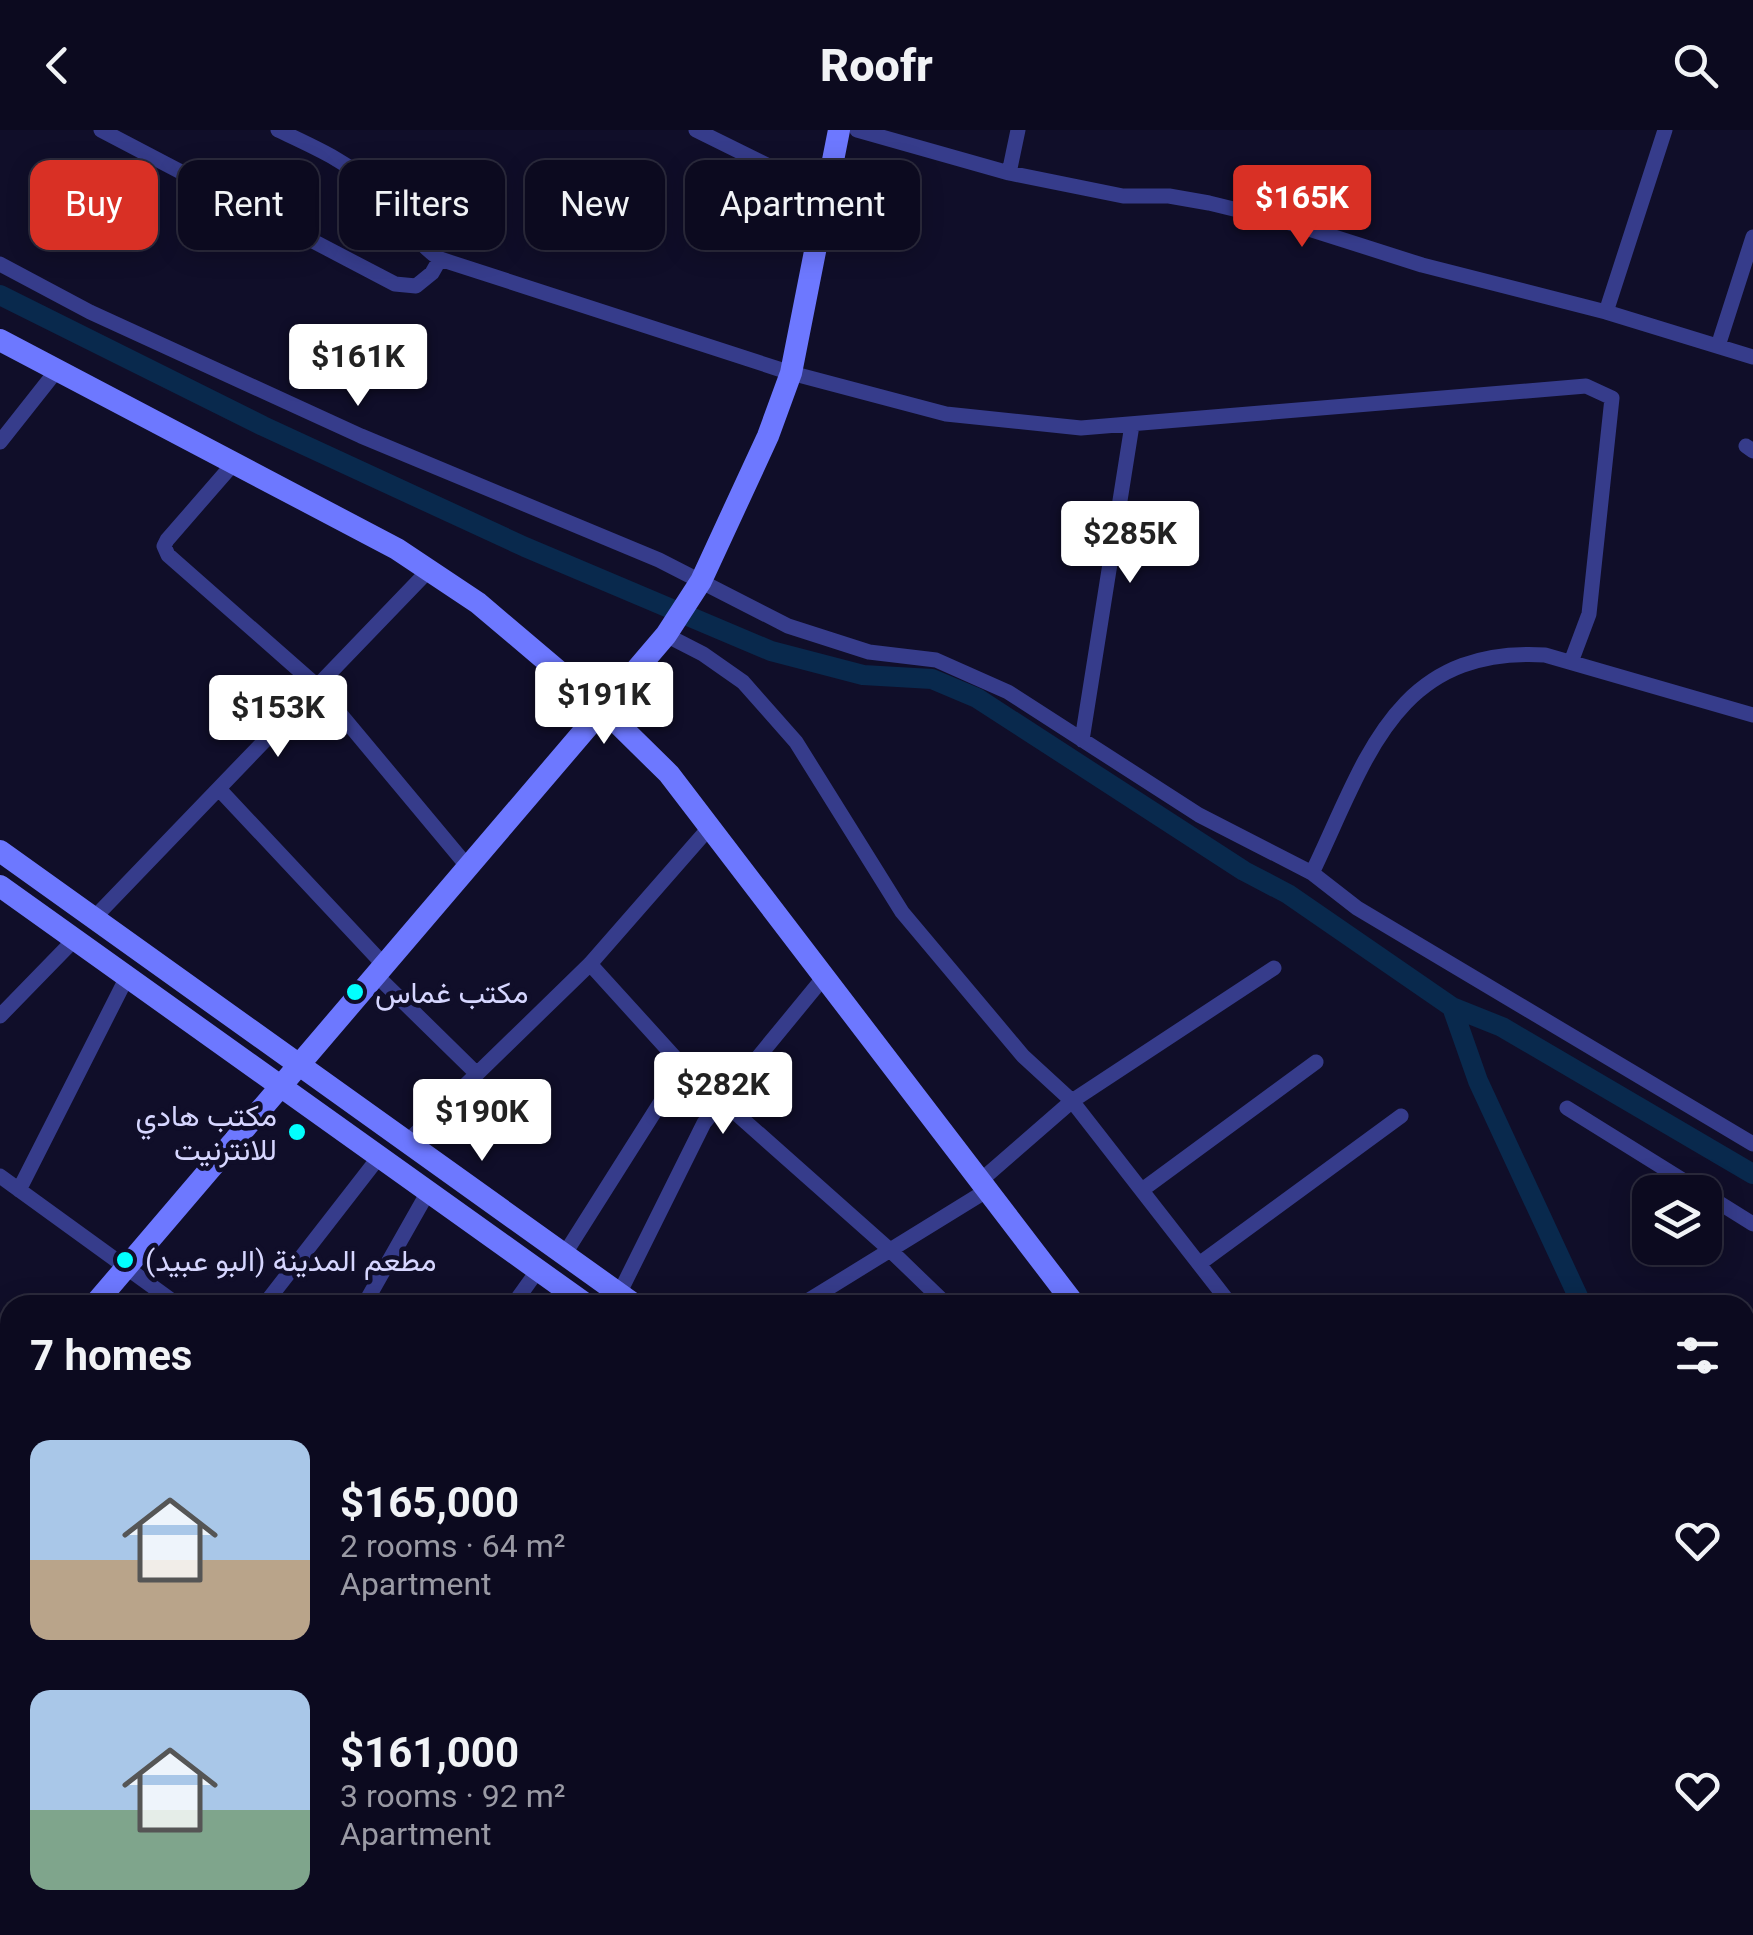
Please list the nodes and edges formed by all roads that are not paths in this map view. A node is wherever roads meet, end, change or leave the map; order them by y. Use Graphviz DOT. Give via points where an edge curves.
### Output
graph roads {
  1 [pos="102,130"];
  2 [pos="278,130"];
  3 [pos="696,130"];
  4 [pos="839,130"];
  5 [pos="857,130"];
  6 [pos="1018,130"];
  7 [pos="1665,130"];
  8 [pos="756,160"];
  9 [pos="832,160"];
  10 [pos="1009,173"];
  11 [pos="1753,237"];
  12 [pos="814,250"];
  13 [pos="440,259"];
  14 [pos="0,264"];
  15 [pos="1749,264"];
  16 [pos="1606,312"];
  17 [pos="0,340"];
  18 [pos="1718,346"];
  19 [pos="1753,357"];
  20 [pos="57,370"];
  21 [pos="791,373"];
  22 [pos="1132,425"];
  23 [pos="0,442"];
  24 [pos="234,463"];
  25 [pos="429,570"];
  26 [pos="696,590"];
  27 [pos="666,635"];
  28 [pos="1571,662"];
  29 [pos="317,686"];
  30 [pos="603,709"];
  31 [pos="1753,715"];
  32 [pos="1082,740"];
  33 [pos="219,789"];
  34 [pos="710,828"];
  35 [pos="0,851"];
  36 [pos="468,867"];
  37 [pos="1312,873"];
  38 [pos="0,886"];
  39 [pos="94,918"];
  40 [pos="74,939"];
  41 [pos="590,964"];
  42 [pos="1274,968"];
  43 [pos="380,970"];
  44 [pos="127,977"];
  45 [pos="824,977"];
  46 [pos="0,1016"];
  47 [pos="1316,1062"];
  48 [pos="298,1066"];
  49 [pos="478,1074"];
  50 [pos="280,1087"];
  51 [pos="720,1100"];
  52 [pos="1072,1101"];
  53 [pos="1568,1108"];
  54 [pos="1401,1116"];
  55 [pos="406,1142"];
  56 [pos="1753,1144"];
  57 [pos="379,1158"];
  58 [pos="1675,1175"];
  59 [pos="0,1176"];
  60 [pos="982,1186"];
  61 [pos="19,1190"];
  62 [pos="1142,1190"];
  63 [pos="428,1192"];
  64 [pos="1722,1204"];
  65 [pos="1753,1224"];
  66 [pos="890,1250"];
  67 [pos="564,1255"];
  68 [pos="1199,1264"];
  69 [pos="126,1267"];
  70 [pos="538,1270"];
  71 [pos="102,1295"];
  72 [pos="164,1295"];
  73 [pos="272,1295"];
  74 [pos="370,1295"];
  75 [pos="520,1295"];
  76 [pos="573,1295"];
  77 [pos="621,1295"];
  78 [pos="629,1295"];
  79 [pos="817,1295"];
  80 [pos="937,1295"];
  81 [pos="1067,1295"];
  82 [pos="1223,1295"];
  1 -- 13 [label="street" via="395,284 416,286"];
  2 -- 13 [label="street" via="341,160 380,191 422,248"];
  3 -- 8 [label="street"];
  4 -- 9 [label="street"];
  5 -- 10 [label="street"];
  6 -- 10 [label="street"];
  7 -- 16 [label="street"];
  10 -- 16 [label="street" via="1123,196 1209,202"];
  11 -- 15 [label="street"];
  12 -- 21 [label="street"];
  13 -- 21 [label="street"];
  14 -- 26 [label="street" via="361,436 659,560"];
  15 -- 18 [label="street"];
  16 -- 18 [label="street"];
  17 -- 20 [label="street"];
  18 -- 19 [label="street"];
  20 -- 23 [label="street"];
  20 -- 24 [label="street"];
  21 -- 22 [label="street" via="946,414 1081,428"];
  21 -- 26 [label="street"];
  22 -- 28 [label="street" via="1586,386 1606,393 1612,398 1589,614"];
  22 -- 32 [label="street"];
  24 -- 25 [label="street"];
  24 -- 29 [label="street" via="164,546"];
  25 -- 29 [label="street"];
  25 -- 30 [label="street"];
  26 -- 27 [label="street"];
  26 -- 32 [label="street" via="868,652 936,660 1008,692"];
  27 -- 30 [label="street"];
  27 -- 52 [label="street" via="743,682 796,742 902,912 1023,1056"];
  28 -- 31 [label="street"];
  28 -- 37 [label="street" via="1513,653 1458,666 1420,687 1379,732"];
  29 -- 33 [label="street"];
  29 -- 36 [label="street"];
  30 -- 34 [label="street" via="669,774"];
  30 -- 36 [label="street"];
  32 -- 37 [label="street" via="1199,816"];
  33 -- 39 [label="street"];
  33 -- 43 [label="street"];
  34 -- 41 [label="street"];
  34 -- 45 [label="street"];
  35 -- 39 [label="street"];
  36 -- 43 [label="street"];
  37 -- 56 [label="street" via="1357,908"];
  38 -- 40 [label="street"];
  39 -- 48 [label="street"];
  40 -- 44 [label="street"];
  40 -- 46 [label="street"];
  41 -- 49 [label="street"];
  41 -- 67 [label="street" via="681,1066"];
  42 -- 52 [label="street"];
  43 -- 48 [label="street"];
  43 -- 49 [label="street"];
  44 -- 50 [label="street"];
  44 -- 61 [label="street"];
  45 -- 51 [label="street"];
  45 -- 60 [label="street"];
  47 -- 62 [label="street"];
  48 -- 50 [label="street"];
  48 -- 55 [label="street"];
  49 -- 55 [label="street"];
  50 -- 57 [label="street"];
  50 -- 69 [label="street"];
  51 -- 66 [label="street"];
  51 -- 78 [label="street"];
  52 -- 60 [label="street"];
  52 -- 62 [label="street"];
  53 -- 58 [label="street"];
  54 -- 68 [label="street"];
  55 -- 67 [label="street"];
  57 -- 63 [label="street"];
  57 -- 73 [label="street"];
  59 -- 61 [label="street"];
  60 -- 66 [label="street"];
  60 -- 81 [label="street"];
  61 -- 69 [label="street"];
  62 -- 68 [label="street"];
  63 -- 70 [label="street"];
  63 -- 74 [label="street"];
  64 -- 65 [label="street"];
  66 -- 79 [label="street"];
  66 -- 80 [label="street"];
  67 -- 77 [label="street"];
  68 -- 82 [label="street"];
  69 -- 71 [label="street"];
  69 -- 72 [label="street"];
  70 -- 75 [label="street"];
  70 -- 76 [label="street"];
}
